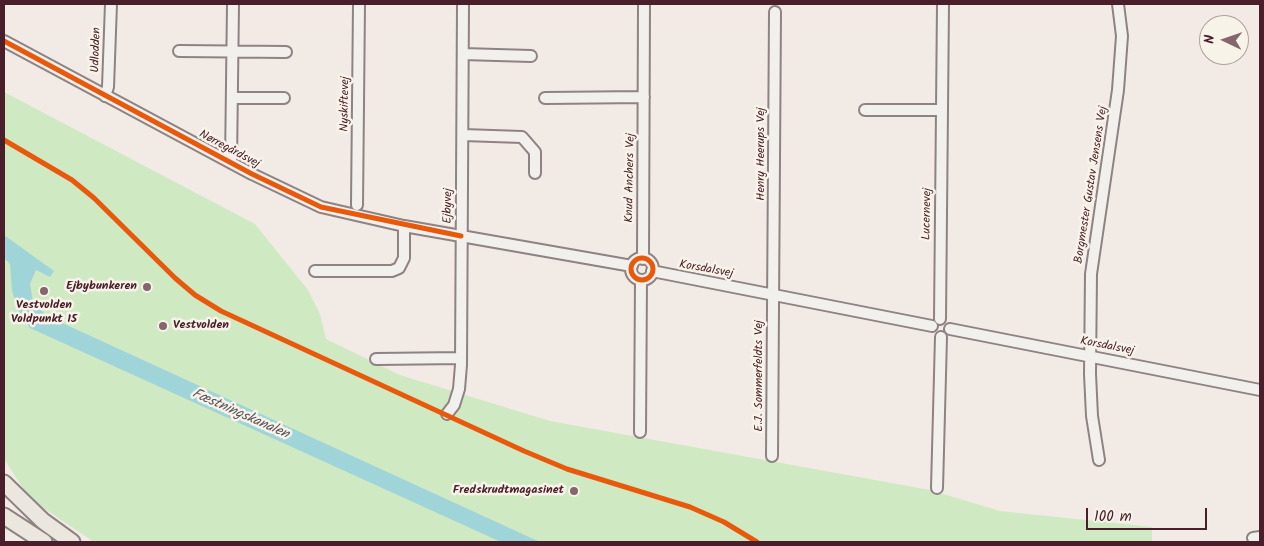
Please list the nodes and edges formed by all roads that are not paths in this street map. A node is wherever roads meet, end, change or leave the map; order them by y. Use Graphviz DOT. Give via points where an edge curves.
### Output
graph roads {
  1 [pos="111,4"];
  2 [pos="233,4"];
  3 [pos="359,4"];
  4 [pos="463,4"];
  5 [pos="644,4"];
  6 [pos="943,4"];
  7 [pos="1118,4"];
  8 [pos="775,12"];
  9 [pos="4,41"];
  10 [pos="180,51"];
  11 [pos="232,52"];
  12 [pos="286,52"];
  13 [pos="463,54"];
  14 [pos="531,56"];
  15 [pos="105,96"];
  16 [pos="644,97"];
  17 [pos="232,98"];
  18 [pos="284,98"];
  19 [pos="546,98"];
  20 [pos="865,110"];
  21 [pos="942,110"];
  22 [pos="463,134"];
  23 [pos="231,163"];
  24 [pos="535,173"];
  25 [pos="357,205"];
  26 [pos="404,226"];
  27 [pos="461,236"];
  28 [pos="643,259"];
  29 [pos="632,266"];
  30 [pos="315,271"];
  31 [pos="652,271"];
  32 [pos="641,280"];
  33 [pos="773,296"];
  34 [pos="940,319"];
  35 [pos="932,326"];
  36 [pos="950,329"];
  37 [pos="941,337"];
  38 [pos="1090,356"];
  39 [pos="461,358"];
  40 [pos="376,359"];
  41 [pos="1260,390"];
  42 [pos="447,414"];
  43 [pos="640,432"];
  44 [pos="772,456"];
  45 [pos="1099,460"];
  46 [pos="4,482"];
  47 [pos="937,488"];
  48 [pos="4,516"];
  49 [pos="44,542"];
  50 [pos="72,542"];
  1 -- 15 [label="street, Udlodden"];
  2 -- 11 [label="street"];
  3 -- 25 [label="street, Nyskiftevej"];
  4 -- 13 [label="street, Ejbyvej"];
  5 -- 16 [label="street, Knud Anchers Vej"];
  6 -- 21 [label="street, Lucernevej"];
  7 -- 38 [label="street, Borgmester Gustav Jensens Vej" via="1121,62 1093,251"];
  8 -- 33 [label="street, Henry Heerups Vej"];
  9 -- 15 [label="street, Nørregårdsvej"];
  10 -- 11 [label="street"];
  11 -- 12 [label="street"];
  11 -- 17 [label="street"];
  13 -- 14 [label="street"];
  13 -- 22 [label="street, Ejbyvej"];
  15 -- 23 [label="street, Nørregårdsvej"];
  16 -- 19 [label="street"];
  16 -- 28 [label="street, Knud Anchers Vej"];
  17 -- 18 [label="street"];
  17 -- 23 [label="street"];
  20 -- 21 [label="street"];
  21 -- 34 [label="street, Lucernevej"];
  22 -- 24 [label="street" via="522,137 535,152"];
  22 -- 27 [label="street, Ejbyvej"];
  23 -- 26 [label="street, Nørregårdsvej" via="321,207"];
  26 -- 27 [label="street, Nørregårdsvej"];
  26 -- 30 [label="street" via="404,258 399,268 392,271"];
  27 -- 29 [label="street"];
  27 -- 39 [label="street, Ejbyvej"];
  28 -- 29 [label="street" via="636,260"];
  28 -- 31 [label="street" via="650,263"];
  29 -- 32 [label="street" via="632,274"];
  31 -- 32 [label="street" via="648,278"];
  31 -- 33 [label="street, Korsdalsvej"];
  32 -- 43 [label="street"];
  33 -- 35 [label="street, Korsdalsvej"];
  33 -- 44 [label="street, E.J. Sommerfeldts Vej"];
  34 -- 35 [label="street"];
  34 -- 36 [label="street" via="949,323"];
  35 -- 37 [label="street" via="933,333"];
  36 -- 37 [label="street"];
  36 -- 38 [label="street, Korsdalsvej"];
  37 -- 47 [label="street"];
  38 -- 41 [label="street, Korsdalsvej"];
  38 -- 45 [label="street, Borgmester Gustav Jensens Vej" via="1092,416"];
  39 -- 40 [label="street"];
  39 -- 42 [label="street, Ejbyvej" via="459,389"];
  46 -- 50 [label="highway" via="43,521"];
  48 -- 49 [label="highway"];
}
